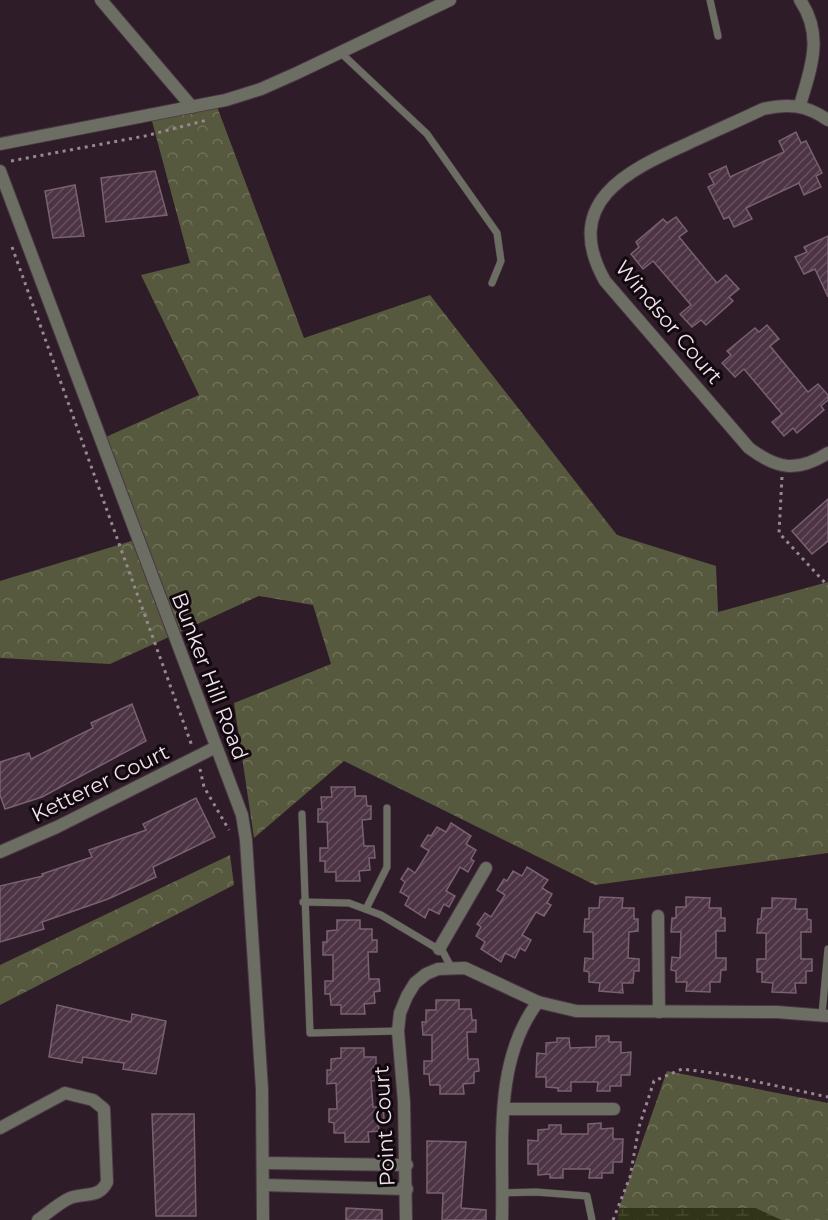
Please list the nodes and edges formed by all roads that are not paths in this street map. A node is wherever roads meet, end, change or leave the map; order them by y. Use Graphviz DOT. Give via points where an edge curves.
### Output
graph roads {
  1 [pos="101,0"];
  2 [pos="450,0"];
  3 [pos="710,0"];
  4 [pos="800,0"];
  5 [pos="718,36"];
  6 [pos="340,52"];
  7 [pos="800,105"];
  8 [pos="192,107"];
  9 [pos="828,120"];
  10 [pos="0,144"];
  11 [pos="0,171"];
  12 [pos="492,283"];
  13 [pos="828,453"];
  14 [pos="216,747"];
  15 [pos="387,808"];
  16 [pos="302,814"];
  17 [pos="0,852"];
  18 [pos="486,868"];
  19 [pos="303,902"];
  20 [pos="366,909"];
  21 [pos="658,916"];
  22 [pos="439,949"];
  23 [pos="828,949"];
  24 [pos="451,967"];
  25 [pos="538,1002"];
  26 [pos="659,1012"];
  27 [pos="825,1015"];
  28 [pos="398,1031"];
  29 [pos="505,1109"];
  30 [pos="614,1109"];
  31 [pos="0,1128"];
  32 [pos="263,1163"];
  33 [pos="406,1165"];
  34 [pos="263,1185"];
  35 [pos="407,1189"];
  36 [pos="503,1193"];
  37 [pos="38,1220"];
  38 [pos="263,1220"];
  39 [pos="406,1220"];
  40 [pos="502,1220"];
  41 [pos="592,1220"];
  1 -- 8 [label="street"];
  2 -- 6 [label="street"];
  3 -- 5 [label="lane"];
  4 -- 7 [label="street" via="813,26 815,42"];
  6 -- 8 [label="street" via="261,89"];
  6 -- 12 [label="lane" via="427,134 497,233 501,261"];
  7 -- 9 [label="street"];
  7 -- 13 [label="street, Windsor Court" via="763,109 638,165 606,191 592,232 596,263 605,281 749,448 783,466 812,463"];
  8 -- 10 [label="street"];
  11 -- 14 [label="street, Bunker Hill Road"];
  14 -- 17 [label="street, Ketterer Court" via="57,828"];
  14 -- 32 [label="street, Bunker Hill Road" via="242,815 246,840"];
  15 -- 20 [label="lane" via="387,867"];
  16 -- 19 [label="lane"];
  18 -- 22 [label="street"];
  19 -- 20 [label="lane" via="349,903"];
  19 -- 28 [label="lane" via="310,1033"];
  20 -- 22 [label="lane"];
  21 -- 26 [label="street"];
  22 -- 24 [label="lane"];
  23 -- 27 [label="lane"];
  24 -- 25 [label="street" via="488,977"];
  24 -- 28 [label="street, Point Court" via="438,969 415,983 400,1012"];
  25 -- 26 [label="street" via="576,1011"];
  25 -- 29 [label="street" via="517,1034 509,1056"];
  26 -- 27 [label="street"];
  28 -- 33 [label="street, Point Court"];
  29 -- 30 [label="street"];
  29 -- 36 [label="street"];
  31 -- 37 [label="street" via="65,1093 93,1100 104,1109 104,1189 70,1198"];
  32 -- 33 [label="street"];
  32 -- 34 [label="street, Bunker Hill Road"];
  33 -- 35 [label="street, Point Court"];
  34 -- 35 [label="street"];
  34 -- 38 [label="street, Bunker Hill Road"];
  35 -- 39 [label="street, Point Court"];
  36 -- 40 [label="street"];
  36 -- 41 [label="lane" via="586,1196"];
}
